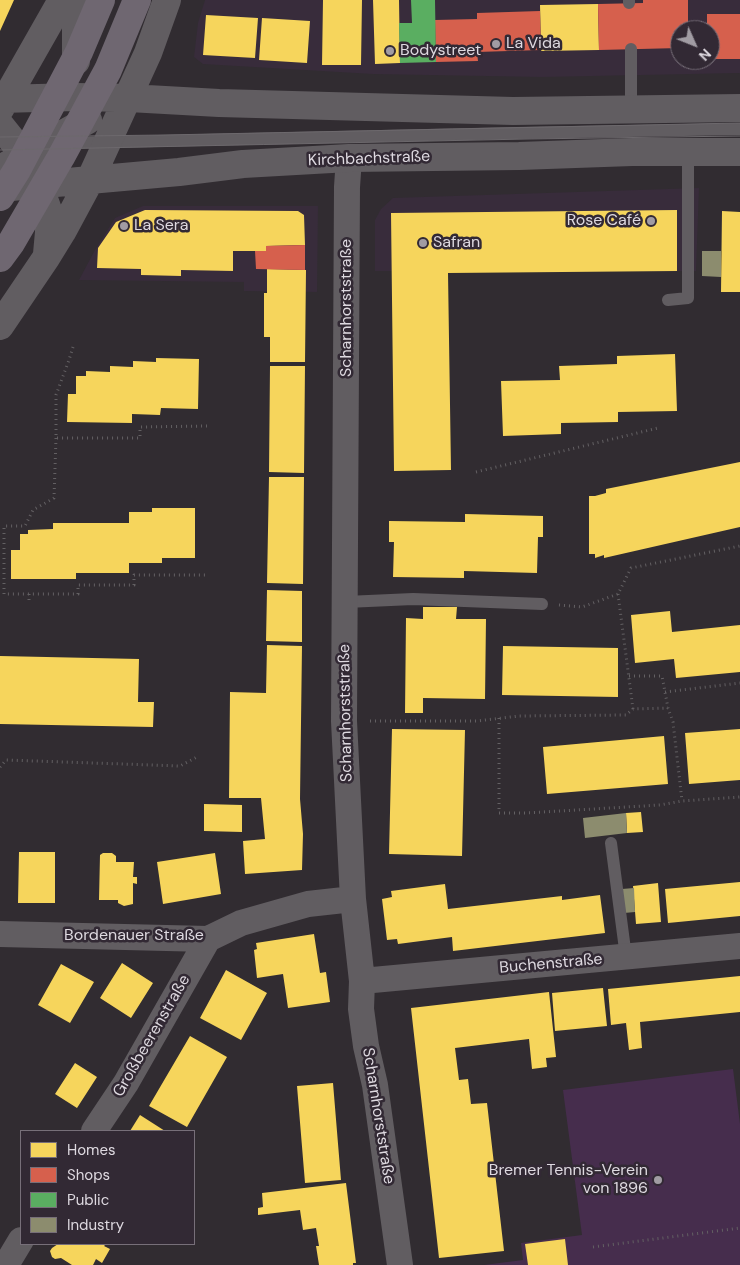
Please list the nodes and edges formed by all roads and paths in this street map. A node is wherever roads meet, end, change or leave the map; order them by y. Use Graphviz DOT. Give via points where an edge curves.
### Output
graph roads {
  1 [pos="62,0"];
  2 [pos="78,0"];
  3 [pos="101,0"];
  4 [pos="137,0"];
  5 [pos="167,0"];
  6 [pos="631,49"];
  7 [pos="76,97"];
  8 [pos="129,98"];
  9 [pos="2,102"];
  10 [pos="740,108"];
  11 [pos="631,110"];
  12 [pos="740,130"];
  13 [pos="17,142"];
  14 [pos="94,149"];
  15 [pos="740,152"];
  16 [pos="688,153"];
  17 [pos="349,158"];
  18 [pos="0,169"];
  19 [pos="39,185"];
  20 [pos="0,188"];
  21 [pos="0,197"];
  22 [pos="0,258"];
  23 [pos="46,258"];
  24 [pos="668,300"];
  25 [pos="0,326"];
  26 [pos="73,347"];
  27 [pos="207,426"];
  28 [pos="658,428"];
  29 [pos="56,438"];
  30 [pos="476,472"];
  31 [pos="740,546"];
  32 [pos="204,574"];
  33 [pos="28,594"];
  34 [pos="618,594"];
  35 [pos="346,602"];
  36 [pos="29,604"];
  37 [pos="542,604"];
  38 [pos="629,676"];
  39 [pos="740,683"];
  40 [pos="665,692"];
  41 [pos="668,708"];
  42 [pos="633,709"];
  43 [pos="499,718"];
  44 [pos="344,721"];
  45 [pos="197,757"];
  46 [pos="0,767"];
  47 [pos="740,797"];
  48 [pos="682,801"];
  49 [pos="611,843"];
  50 [pos="353,899"];
  51 [pos="0,934"];
  52 [pos="208,938"];
  53 [pos="740,946"];
  54 [pos="626,957"];
  55 [pos="362,981"];
  56 [pos="95,1130"];
  57 [pos="740,1228"];
  58 [pos="593,1247"];
  59 [pos="400,1265"];
  1 -- 9 [label="main road"];
  2 -- 7 [label="main road"];
  3 -- 21 [label="main road" via="79,52 18,170"];
  4 -- 22 [label="main road" via="108,70 62,158"];
  5 -- 8 [label="main road"];
  6 -- 11 [label="lane"];
  7 -- 8 [label="main road"];
  7 -- 9 [label="main road"];
  7 -- 14 [label="main road"];
  8 -- 11 [label="main road" via="513,111"];
  8 -- 14 [label="main road"];
  10 -- 11 [label="main road"];
  12 -- 14 [label="lane"];
  13 -- 14 [label="main road"];
  13 -- 18 [label="main road"];
  13 -- 19 [label="main road"];
  14 -- 17 [label="main road, Kirchbachstraße" via="124,177 243,164"];
  14 -- 19 [label="main road, Kirchbachstraße"];
  14 -- 23 [label="main road" via="62,232"];
  15 -- 16 [label="main road, Kirchbachstraße"];
  16 -- 17 [label="main road, Kirchbachstraße"];
  16 -- 24 [label="lane" via="688,298"];
  17 -- 35 [label="street, Scharnhorststraße"];
  19 -- 20 [label="main road, Kirchbachstraße"];
  19 -- 23 [label="main road" via="49,213"];
  23 -- 25 [label="main road"];
  26 -- 29 [label="path" via="56,395"];
  27 -- 29 [label="path" via="140,427 140,438"];
  28 -- 30 [label="path"];
  29 -- 33 [label="path" via="54,498 33,510 25,526 4,526 4,594"];
  31 -- 34 [label="path" via="631,568"];
  32 -- 33 [label="path" via="134,574 134,585 78,585 78,594"];
  33 -- 36 [label="path"];
  34 -- 37 [label="path" via="582,607"];
  34 -- 38 [label="path"];
  35 -- 37 [label="lane" via="413,599"];
  35 -- 44 [label="street, Scharnhorststraße"];
  38 -- 40 [label="path" via="662,676"];
  38 -- 42 [label="path"];
  39 -- 40 [label="path"];
  40 -- 41 [label="path"];
  41 -- 42 [label="path"];
  41 -- 48 [label="path" via="673,722"];
  42 -- 43 [label="path" via="626,715"];
  43 -- 44 [label="path" via="477,721"];
  43 -- 48 [label="path" via="499,812 660,805"];
  44 -- 50 [label="street, Scharnhorststraße"];
  45 -- 46 [label="path" via="180,766 6,760"];
  47 -- 48 [label="path"];
  49 -- 54 [label="lane"];
  50 -- 52 [label="street, Bordenauer Straße" via="308,904 242,923"];
  50 -- 55 [label="street, Scharnhorststraße"];
  51 -- 52 [label="street, Bordenauer Straße"];
  52 -- 56 [label="street, Großbeerenstraße" via="126,1083"];
  53 -- 54 [label="street, Buchenstraße"];
  54 -- 55 [label="street, Buchenstraße"];
  55 -- 59 [label="street, Scharnhorststraße" via="363,1027 375,1085"];
  57 -- 58 [label="path"];
}
